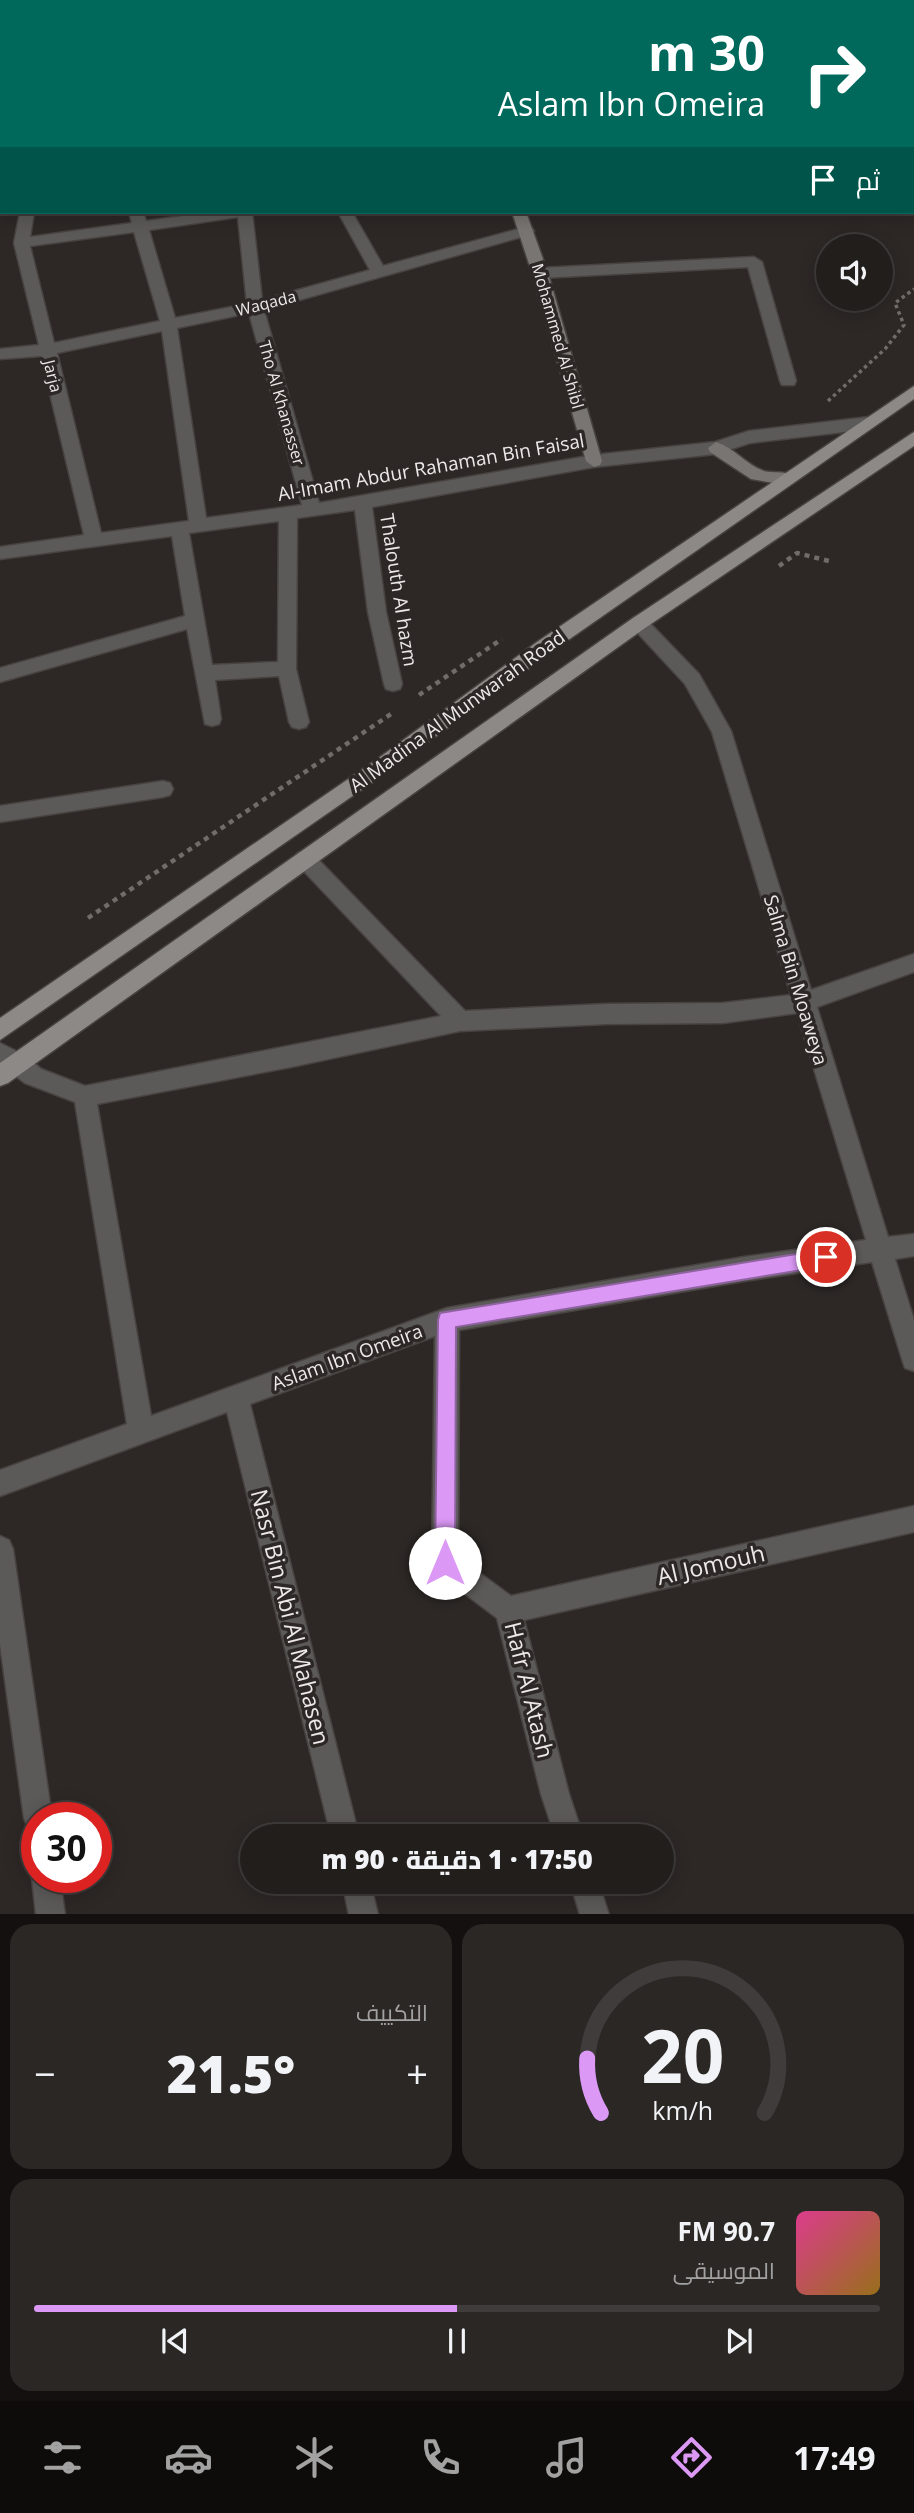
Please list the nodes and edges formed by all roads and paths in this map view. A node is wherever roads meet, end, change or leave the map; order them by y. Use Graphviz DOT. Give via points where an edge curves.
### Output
graph roads {
  1 [pos="27,214"];
  2 [pos="214,214"];
  3 [pos="244,214"];
  4 [pos="346,214"];
  5 [pos="520,214"];
  6 [pos="138,219"];
  7 [pos="527,231"];
  8 [pos="22,243"];
  9 [pos="540,273"];
  10 [pos="380,274"];
  11 [pos="914,289"];
  12 [pos="255,307"];
  13 [pos="169,325"];
  14 [pos="46,350"];
  15 [pos="0,354"];
  16 [pos="788,381"];
  17 [pos="914,391"];
  18 [pos="825,404"];
  19 [pos="869,423"];
  20 [pos="914,438"];
  21 [pos="716,448"];
  22 [pos="594,461"];
  23 [pos="786,478"];
  24 [pos="363,503"];
  25 [pos="312,510"];
  26 [pos="288,513"];
  27 [pos="198,526"];
  28 [pos="178,528"];
  29 [pos="93,540"];
  30 [pos="0,553"];
  31 [pos="195,620"];
  32 [pos="639,623"];
  33 [pos="287,669"];
  34 [pos="204,673"];
  35 [pos="0,675"];
  36 [pos="393,684"];
  37 [pos="212,719"];
  38 [pos="299,722"];
  39 [pos="425,734"];
  40 [pos="438,767"];
  41 [pos="163,789"];
  42 [pos="0,814"];
  43 [pos="305,859"];
  44 [pos="914,963"];
  45 [pos="802,1003"];
  46 [pos="460,1021"];
  47 [pos="0,1030"];
  48 [pos="6,1064"];
  49 [pos="85,1096"];
  50 [pos="914,1245"];
  51 [pos="880,1250"];
  52 [pos="447,1320"];
  53 [pos="914,1359"];
  54 [pos="236,1397"];
  55 [pos="141,1432"];
  56 [pos="0,1483"];
  57 [pos="914,1519"];
  58 [pos="0,1549"];
  59 [pos="508,1610"];
  60 [pos="35,1802"];
  61 [pos="342,1824"];
  62 [pos="565,1824"];
  63 [pos="48,1893"];
  64 [pos="359,1894"];
  65 [pos="589,1894"];
  66 [pos="51,1914"];
  67 [pos="364,1914"];
  68 [pos="596,1914"];
  1 -- 8 [label="street, Jarja"];
  2 -- 6 [label="street"];
  3 -- 12 [label="street, Tho Al Khanasser"];
  4 -- 10 [label="street"];
  5 -- 7 [label="street, Mohammed Al Shibl"];
  6 -- 8 [label="street"];
  6 -- 13 [label="street"];
  7 -- 9 [label="street, Mohammed Al Shibl"];
  7 -- 10 [label="street, Waqada"];
  8 -- 14 [label="street, Jarja"];
  9 -- 16 [label="street" via="754,262"];
  9 -- 22 [label="street, Mohammed Al Shibl"];
  10 -- 12 [label="street, Waqada"];
  11 -- 18 [label="path" via="895,303 904,325 885,349"];
  12 -- 13 [label="street, Waqada"];
  12 -- 25 [label="street, Tho Al Khanasser"];
  13 -- 14 [label="street, Waqada"];
  13 -- 27 [label="street"];
  14 -- 15 [label="street, Waqada"];
  14 -- 29 [label="street, Jarja"];
  17 -- 19 [label="main road, Al Madina Al Munwarah Road"];
  19 -- 21 [label="street, Al-Imam Abdur Rahaman Bin Faisal" via="749,437"];
  19 -- 23 [label="main road, Al Madina Al Munwarah Road"];
  20 -- 32 [label="main road, Al Madina Al Munwarah Road"];
  21 -- 22 [label="street, Al-Imam Abdur Rahaman Bin Faisal"];
  21 -- 23 [label="street" via="752,473"];
  22 -- 24 [label="street, Al-Imam Abdur Rahaman Bin Faisal"];
  23 -- 39 [label="main road, Al Madina Al Munwarah Road"];
  24 -- 25 [label="street, Al-Imam Abdur Rahaman Bin Faisal"];
  24 -- 36 [label="street, Thalouth Al hazm" via="377,612"];
  25 -- 26 [label="street, Al-Imam Abdur Rahaman Bin Faisal"];
  26 -- 27 [label="street, Al-Imam Abdur Rahaman Bin Faisal"];
  26 -- 33 [label="street"];
  27 -- 28 [label="street, Al-Imam Abdur Rahaman Bin Faisal"];
  28 -- 29 [label="street, Al-Imam Abdur Rahaman Bin Faisal"];
  28 -- 31 [label="street"];
  29 -- 30 [label="street, Al-Imam Abdur Rahaman Bin Faisal"];
  31 -- 34 [label="street"];
  31 -- 35 [label="street"];
  32 -- 40 [label="main road, Al Madina Al Munwarah Road"];
  32 -- 45 [label="street, Salma Bin Moaweya" via="692,679 721,732"];
  33 -- 34 [label="street"];
  33 -- 38 [label="street"];
  34 -- 37 [label="street"];
  39 -- 40 [label="main road"];
  39 -- 47 [label="main road, Al Madina Al Munwarah Road"];
  40 -- 43 [label="main road, Al Madina Al Munwarah Road"];
  41 -- 42 [label="street"];
  43 -- 46 [label="street"];
  43 -- 48 [label="main road, Al Madina Al Munwarah Road"];
  44 -- 45 [label="street"];
  45 -- 46 [label="street" via="723,1013"];
  45 -- 51 [label="street, Salma Bin Moaweya"];
  46 -- 49 [label="street"];
  48 -- 49 [label="street"];
  49 -- 55 [label="street"];
  50 -- 51 [label="street, Aslam Ibn Omeira"];
  51 -- 52 [label="street, Aslam Ibn Omeira"];
  51 -- 53 [label="street, Salma Bin Moaweya"];
  52 -- 54 [label="street, Aslam Ibn Omeira"];
  52 -- 59 [label="street, Hafr Al Atash" via="445,1563"];
  54 -- 55 [label="street, Aslam Ibn Omeira"];
  54 -- 61 [label="street, Nasr Bin Abi Al Mahasen"];
  55 -- 56 [label="street, Aslam Ibn Omeira"];
  57 -- 59 [label="street, Al Jomouh"];
  58 -- 60 [label="street"];
  59 -- 62 [label="street, Hafr Al Atash"];
  63 -- 66 [label="street"];
  64 -- 67 [label="street"];
  65 -- 68 [label="street"];
}
